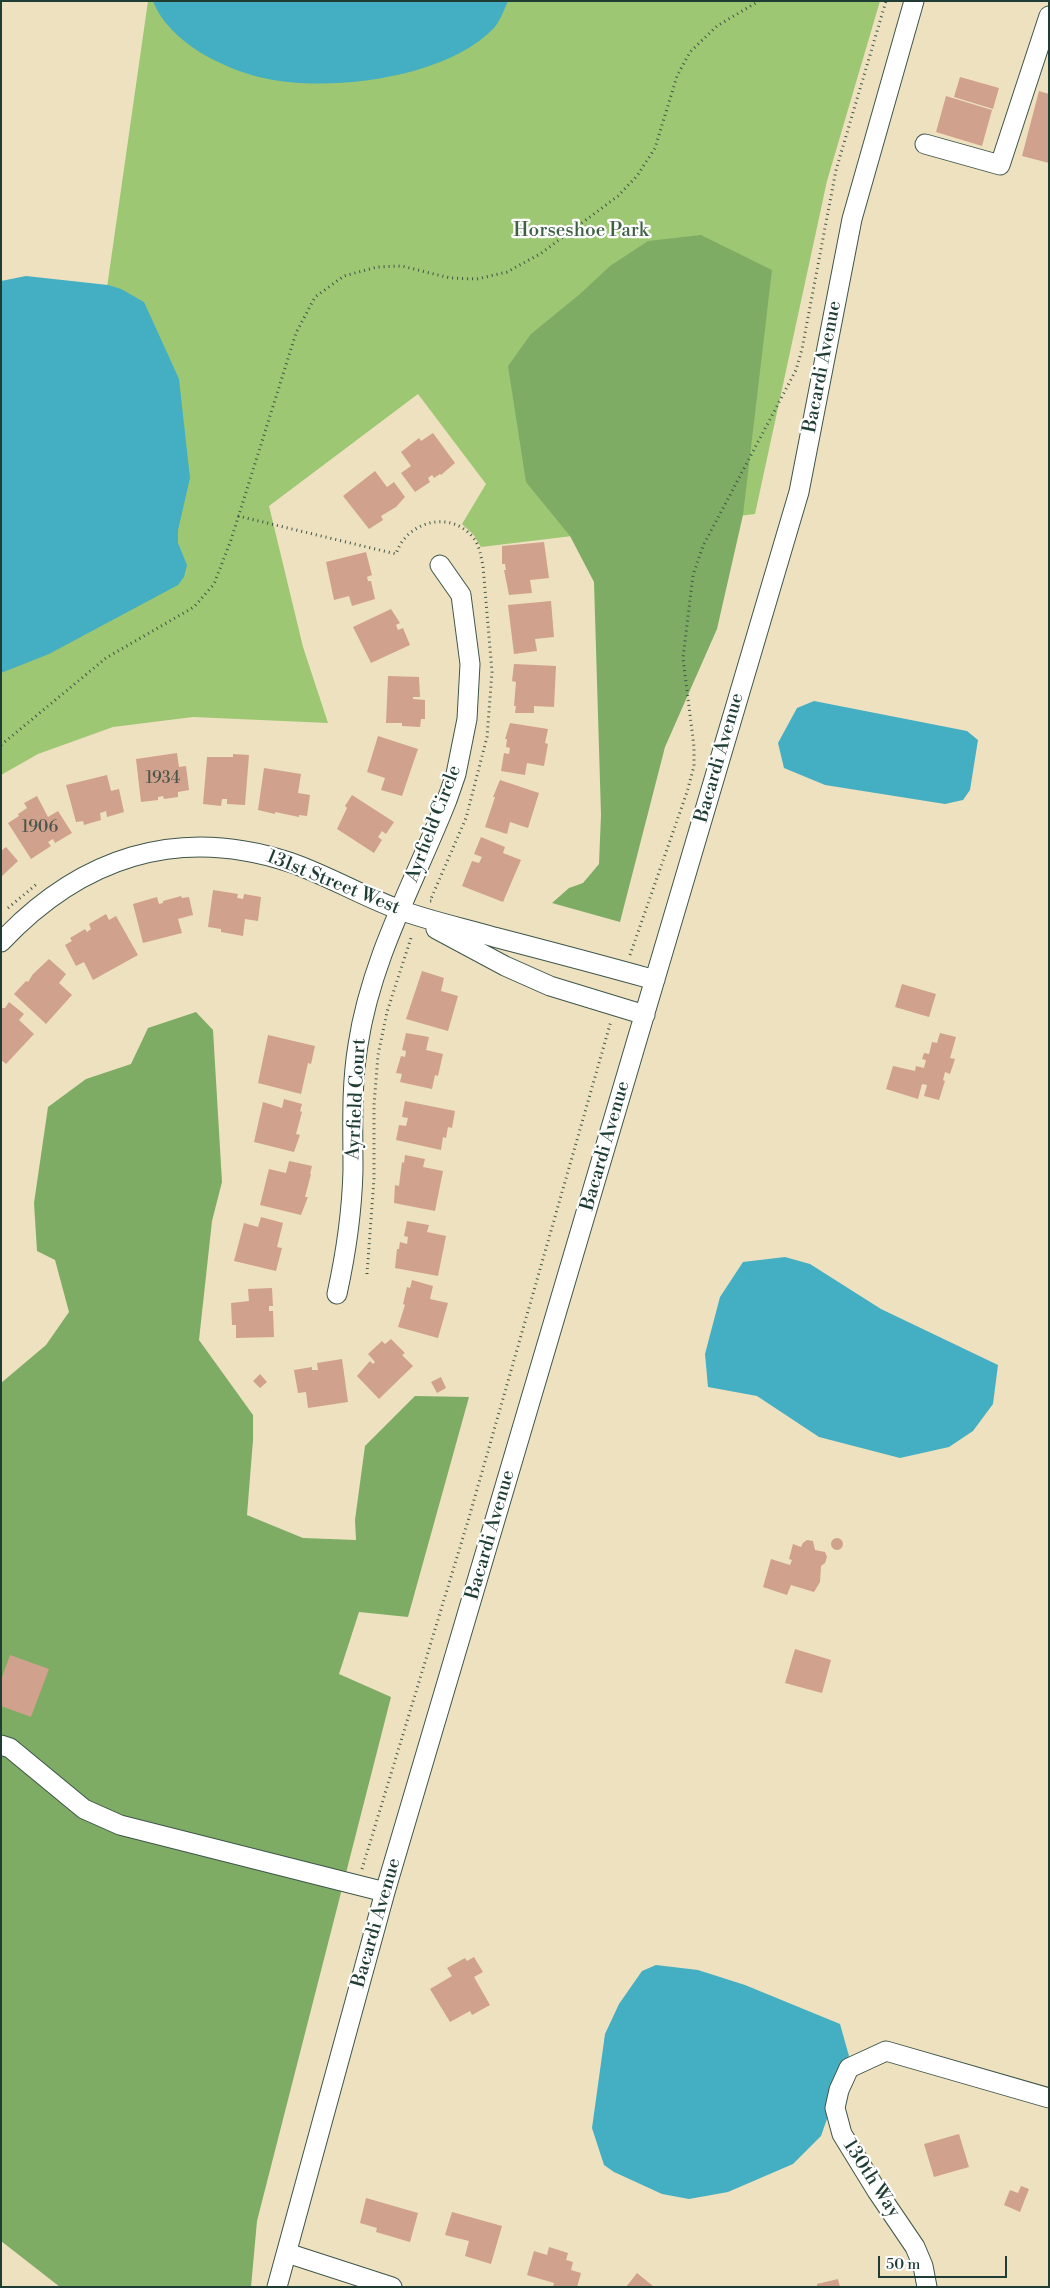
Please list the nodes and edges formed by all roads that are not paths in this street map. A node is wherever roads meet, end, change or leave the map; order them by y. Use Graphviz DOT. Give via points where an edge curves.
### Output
graph roads {
  1 [pos="914,1"];
  2 [pos="1049,16"];
  3 [pos="925,144"];
  4 [pos="440,564"];
  5 [pos="400,910"];
  6 [pos="1,942"];
  7 [pos="655,980"];
  8 [pos="644,1015"];
  9 [pos="337,1294"];
  10 [pos="1,1745"];
  11 [pos="385,1892"];
  12 [pos="1049,2098"];
  13 [pos="286,2253"];
  14 [pos="277,2287"];
  15 [pos="392,2287"];
  16 [pos="927,2287"];
  1 -- 7 [label="street, Bacardi Avenue" via="852,219 799,492"];
  2 -- 3 [label="street" via="1000,165"];
  4 -- 5 [label="street, Ayrfield Circle" via="461,595 470,664 467,719 447,800"];
  5 -- 6 [label="street, 131st Street West" via="270,856 228,848 185,847 128,858 82,877 45,900"];
  5 -- 7 [label="street, 131st Street West"];
  5 -- 8 [label="street" via="505,966 565,992"];
  5 -- 9 [label="street, Ayrfield Court" via="371,985 358,1045 352,1107 352,1201"];
  7 -- 8 [label="street, Bacardi Avenue"];
  8 -- 11 [label="street, Bacardi Avenue"];
  10 -- 11 [label="street" via="10,1748 84,1809 120,1825"];
  11 -- 13 [label="street, Bacardi Avenue"];
  12 -- 16 [label="street, 130th Way" via="886,2051 849,2068 835,2108 842,2134 915,2247"];
  13 -- 14 [label="street, Bacardi Avenue"];
  13 -- 15 [label="street"];
}
